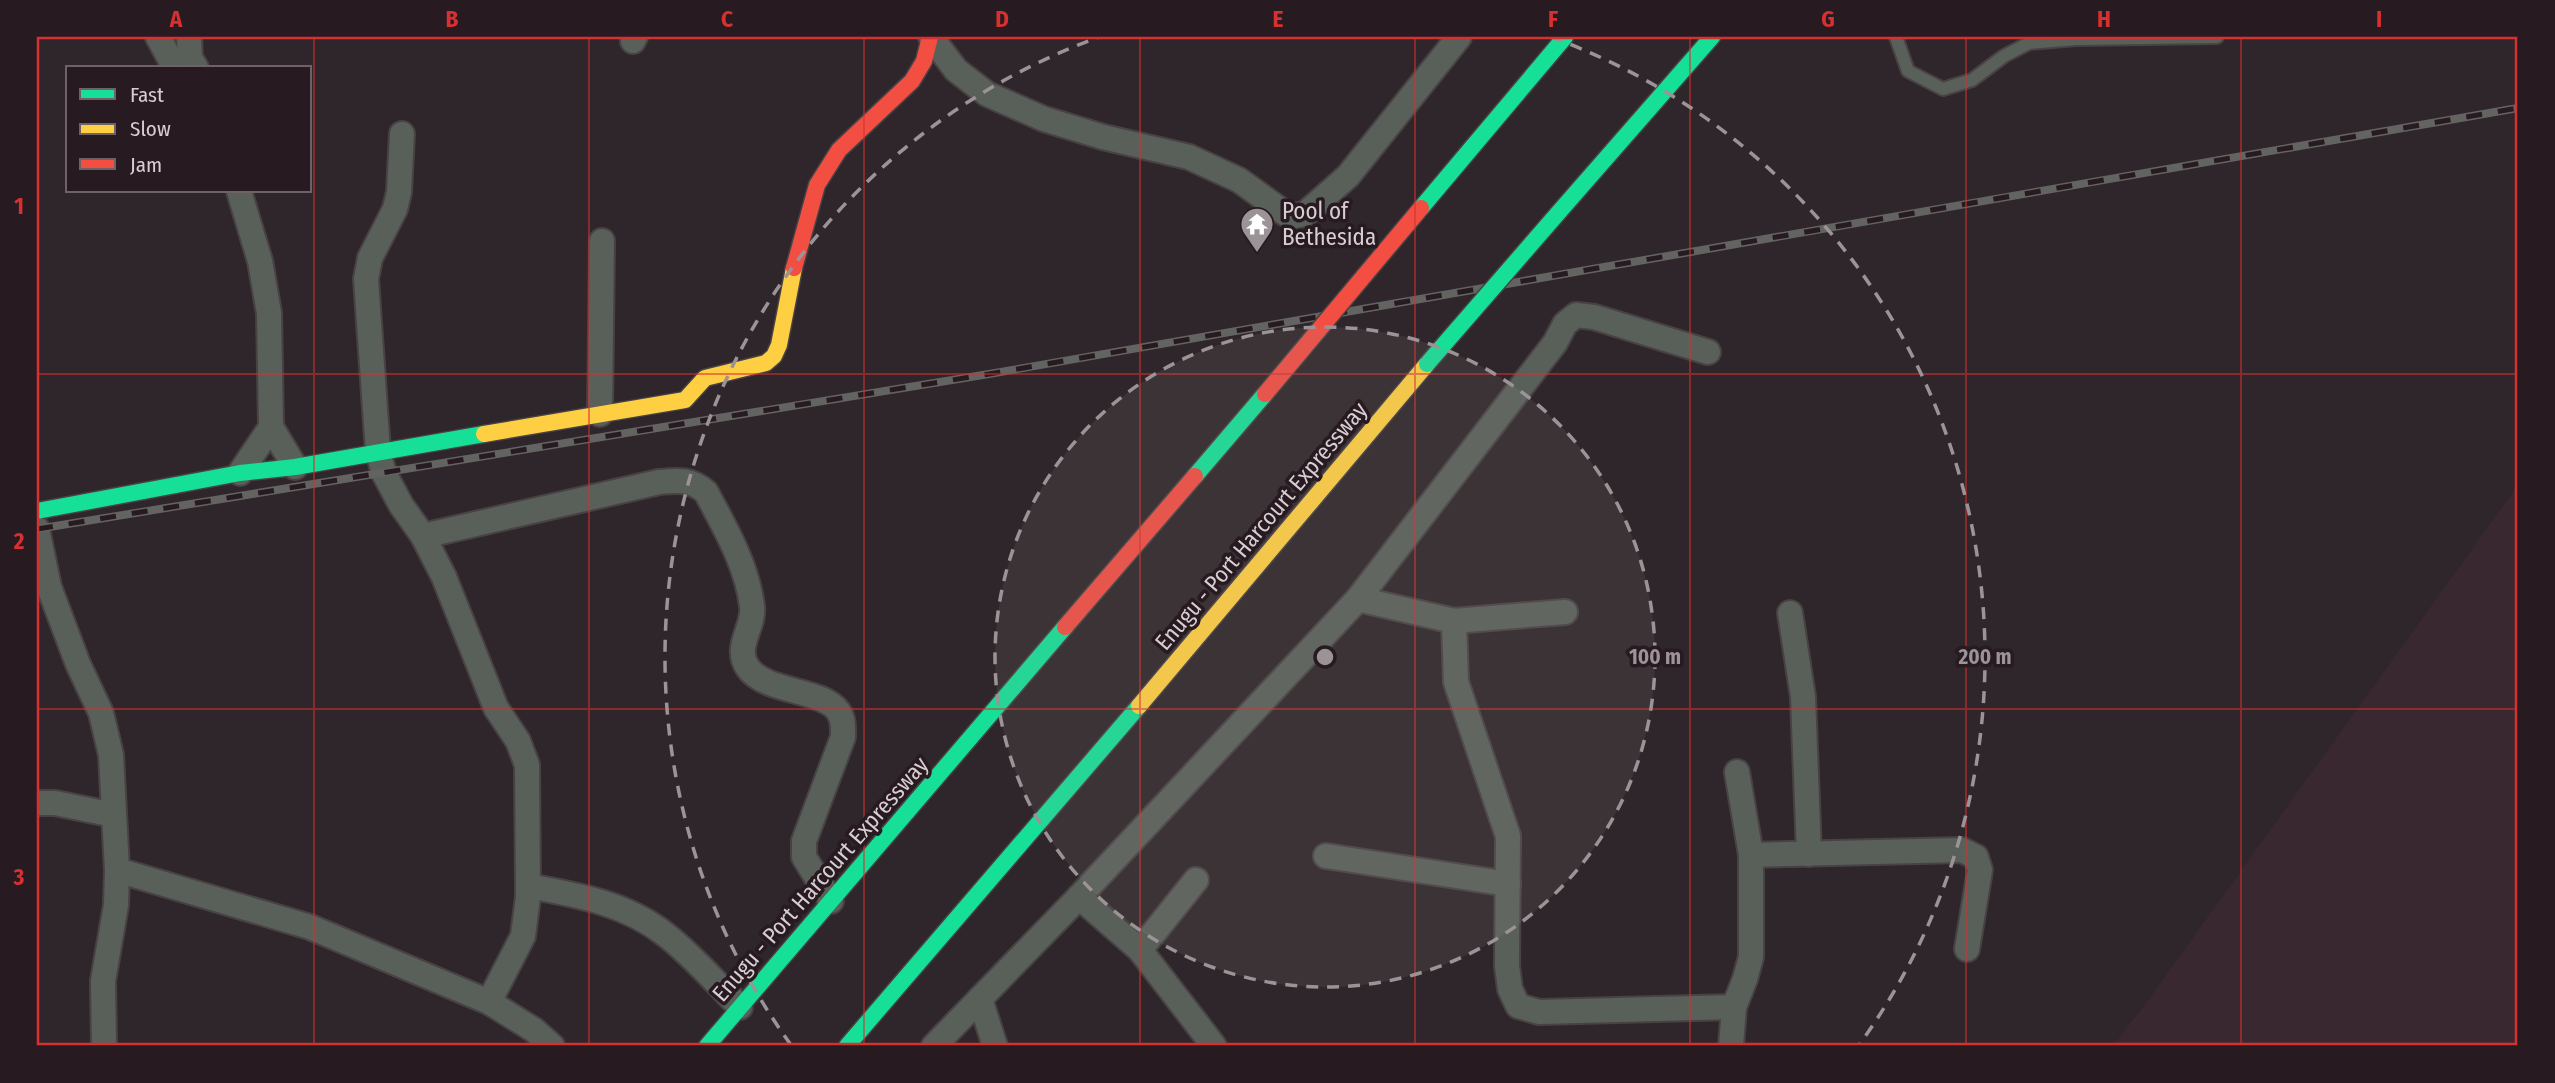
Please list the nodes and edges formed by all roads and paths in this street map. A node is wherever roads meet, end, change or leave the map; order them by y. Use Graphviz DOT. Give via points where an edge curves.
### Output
graph roads {
  1 [pos="159,37"];
  2 [pos="189,37"];
  3 [pos="930,37"];
  4 [pos="1459,37"];
  5 [pos="1565,37"];
  6 [pos="1712,37"];
  7 [pos="1896,37"];
  8 [pos="2217,37"];
  9 [pos="174,66"];
  10 [pos="195,66"];
  11 [pos="402,134"];
  12 [pos="239,192"];
  13 [pos="602,242"];
  14 [pos="1708,352"];
  15 [pos="600,414"];
  16 [pos="271,426"];
  17 [pos="378,452"];
  18 [pos="295,467"];
  19 [pos="240,473"];
  20 [pos="37,511"];
  21 [pos="37,529"];
  22 [pos="423,536"];
  23 [pos="1358,600"];
  24 [pos="1565,612"];
  25 [pos="1790,613"];
  26 [pos="1454,621"];
  27 [pos="1737,772"];
  28 [pos="37,803"];
  29 [pos="114,815"];
  30 [pos="1809,854"];
  31 [pos="1751,855"];
  32 [pos="1326,856"];
  33 [pos="117,870"];
  34 [pos="1196,880"];
  35 [pos="1508,884"];
  36 [pos="528,886"];
  37 [pos="1079,897"];
  38 [pos="831,901"];
  39 [pos="1967,949"];
  40 [pos="1140,950"];
  41 [pos="980,999"];
  42 [pos="489,1002"];
  43 [pos="740,1007"];
  44 [pos="1734,1007"];
  45 [pos="104,1046"];
  46 [pos="552,1046"];
  47 [pos="707,1046"];
  48 [pos="847,1046"];
  49 [pos="934,1046"];
  50 [pos="995,1046"];
  51 [pos="1214,1046"];
  52 [pos="1731,1046"];
  1 -- 9 [label="street"];
  2 -- 10 [label="street"];
  3 -- 4 [label="street" via="956,70 987,94 1044,119 1189,157 1239,180 1295,216 1305,214 1348,176"];
  3 -- 15 [label="main road" via="924,61 912,81 839,150 817,185 774,356 766,363 705,378 685,400"];
  5 -- 38 [label="main road, Enugu - Port Harcourt Expressway, bridge"];
  6 -- 48 [label="main road, Enugu - Port Harcourt Expressway, bridge" via="1427,364"];
  7 -- 8 [label="lane" via="1908,71 1943,89 1972,80 2029,43"];
  11 -- 17 [label="street" via="395,209 370,258 366,279"];
  12 -- 16 [label="street" via="260,261 269,313"];
  13 -- 15 [label="street"];
  14 -- 23 [label="street" via="1576,315"];
  15 -- 17 [label="main road"];
  16 -- 18 [label="street"];
  16 -- 19 [label="street"];
  17 -- 18 [label="main road"];
  17 -- 22 [label="street" via="401,505"];
  18 -- 19 [label="main road"];
  19 -- 20 [label="main road"];
  21 -- 29 [label="street" via="49,587 101,713 111,755"];
  22 -- 36 [label="street" via="444,576 496,708 519,741 527,765"];
  22 -- 38 [label="street" via="659,482 695,482 706,492 744,572 753,610 743,642 747,667 759,679 825,702 837,709 843,721 844,737 804,841 804,857"];
  23 -- 26 [label="street"];
  23 -- 37 [label="street"];
  24 -- 26 [label="street"];
  25 -- 30 [label="street" via="1803,696"];
  26 -- 35 [label="street" via="1456,682 1508,836"];
  27 -- 31 [label="street"];
  28 -- 29 [label="street"];
  29 -- 33 [label="street"];
  30 -- 31 [label="street"];
  30 -- 39 [label="street" via="1962,850 1976,857 1980,870"];
  31 -- 44 [label="street" via="1751,957"];
  32 -- 35 [label="street"];
  33 -- 42 [label="street" via="310,927"];
  33 -- 45 [label="street" via="103,981"];
  34 -- 40 [label="street"];
  35 -- 44 [label="street" via="1507,966 1518,1006 1539,1012"];
  36 -- 42 [label="street" via="523,936"];
  36 -- 43 [label="street" via="589,897 666,934"];
  37 -- 40 [label="street"];
  37 -- 41 [label="street"];
  38 -- 43 [label="main road, Enugu - Port Harcourt Expressway"];
  40 -- 51 [label="street"];
  41 -- 49 [label="street"];
  41 -- 50 [label="street"];
  42 -- 46 [label="street"];
  43 -- 47 [label="main road, Enugu - Port Harcourt Expressway"];
  44 -- 52 [label="street"];
}
